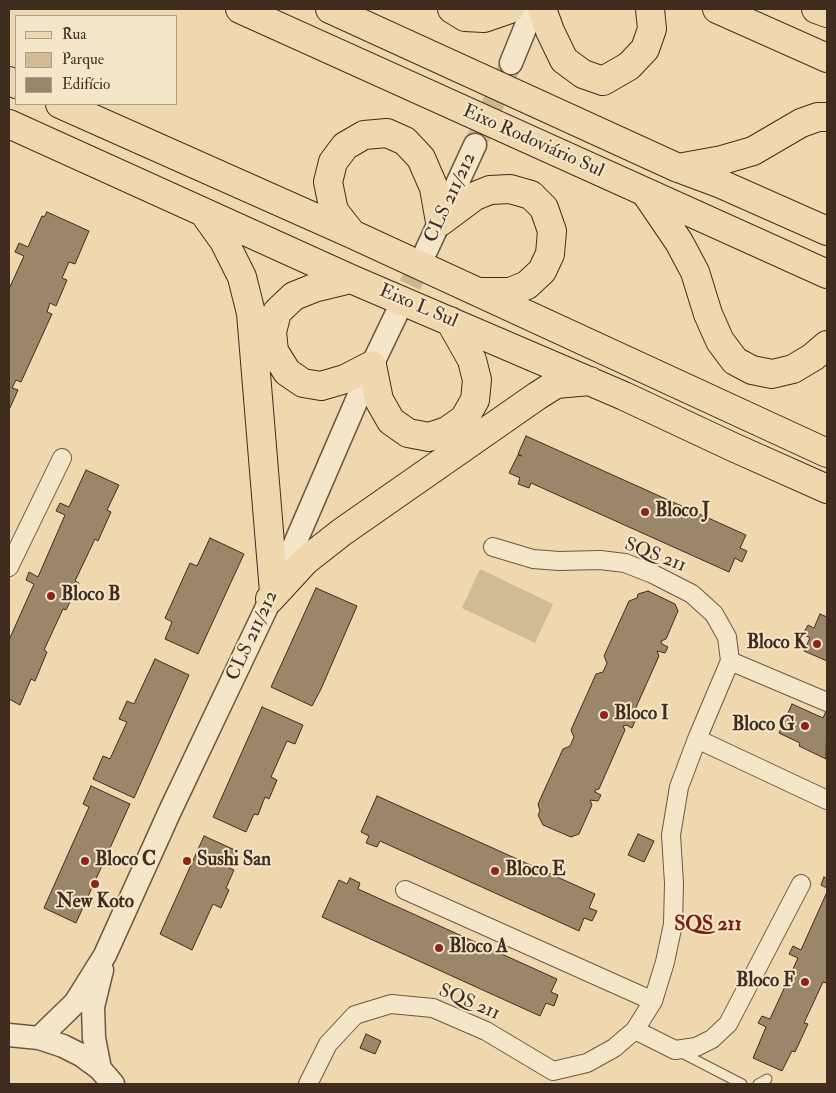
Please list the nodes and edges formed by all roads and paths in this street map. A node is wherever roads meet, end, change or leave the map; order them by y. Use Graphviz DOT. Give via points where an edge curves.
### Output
graph roads {
  1 [pos="240,9"];
  2 [pos="330,9"];
  3 [pos="452,9"];
  4 [pos="510,9"];
  5 [pos="533,9"];
  6 [pos="542,9"];
  7 [pos="650,9"];
  8 [pos="716,9"];
  9 [pos="816,9"];
  10 [pos="827,14"];
  11 [pos="827,58"];
  12 [pos="511,62"];
  13 [pos="62,105"];
  14 [pos="827,117"];
  15 [pos="9,124"];
  16 [pos="475,145"];
  17 [pos="678,168"];
  18 [pos="645,192"];
  19 [pos="203,212"];
  20 [pos="440,222"];
  21 [pos="827,231"];
  22 [pos="352,234"];
  23 [pos="426,251"];
  24 [pos="827,274"];
  25 [pos="351,279"];
  26 [pos="478,292"];
  27 [pos="396,315"];
  28 [pos="450,321"];
  29 [pos="827,345"];
  30 [pos="372,365"];
  31 [pos="590,381"];
  32 [pos="827,453"];
  33 [pos="62,458"];
  34 [pos="827,489"];
  35 [pos="493,548"];
  36 [pos="9,566"];
  37 [pos="272,596"];
  38 [pos="730,661"];
  39 [pos="827,702"];
  40 [pos="697,739"];
  41 [pos="827,800"];
  42 [pos="802,884"];
  43 [pos="405,890"];
  44 [pos="105,955"];
  45 [pos="652,1001"];
  46 [pos="58,1021"];
  47 [pos="9,1026"];
  48 [pos="635,1030"];
  49 [pos="9,1035"];
  50 [pos="39,1038"];
  51 [pos="94,1038"];
  52 [pos="675,1050"];
  53 [pos="107,1077"];
  54 [pos="558,1078"];
  55 [pos="767,1079"];
  56 [pos="124,1084"];
  57 [pos="308,1084"];
  58 [pos="742,1084"];
  59 [pos="758,1084"];
  1 -- 18 [label="main road, Eixo Rodoviário Sul"];
  2 -- 17 [label="main road, Eixo Rodoviário Sul"];
  3 -- 4 [label="main road" via="465,17 484,18"];
  5 -- 12 [label="street"];
  6 -- 7 [label="main road" via="564,60 583,74 603,80 630,66 645,49 652,28"];
  8 -- 11 [label="main road"];
  9 -- 10 [label="main road"];
  13 -- 22 [label="main road, Eixo L Sul"];
  14 -- 17 [label="main road" via="801,123 753,151"];
  15 -- 19 [label="main road, Eixo L Sul"];
  16 -- 20 [label="street, CLS 211/212"];
  17 -- 21 [label="main road, Eixo Rodoviário Sul"];
  18 -- 24 [label="main road, Eixo Rodoviário Sul"];
  18 -- 29 [label="main road" via="695,272 720,341 735,361 752,370 772,374 793,370"];
  19 -- 25 [label="main road, Eixo L Sul"];
  19 -- 37 [label="main road" via="224,241 242,277 251,313"];
  20 -- 22 [label="main road" via="434,188 421,158 405,141 387,133 364,135 345,146 333,162 328,182 334,211"];
  20 -- 23 [label="street, CLS 211/212"];
  20 -- 26 [label="main road" via="475,196 490,190 510,189 531,195 544,208 552,231 550,254 542,271 527,285 510,292"];
  22 -- 26 [label="main road, Eixo L Sul"];
  25 -- 28 [label="main road, Eixo L Sul"];
  25 -- 30 [label="main road" via="294,296 277,312 272,332 274,351 286,372 302,383 321,386 345,379"];
  26 -- 32 [label="main road, Eixo L Sul"];
  27 -- 30 [label="street, CLS 211/212"];
  28 -- 30 [label="main road" via="472,360 477,380 475,400 464,419 446,431 429,437 408,433 391,421 379,400"];
  28 -- 31 [label="main road, Eixo L Sul"];
  30 -- 37 [label="street, CLS 211/212"];
  31 -- 34 [label="main road, Eixo L Sul"];
  31 -- 37 [label="main road" via="556,384 537,396 342,532 304,561"];
  33 -- 36 [label="street"];
  35 -- 38 [label="street, SQS 211" via="533,559 625,563 653,574 692,594 714,614 727,637"];
  37 -- 44 [label="street, CLS 211/212"];
  38 -- 39 [label="street"];
  38 -- 40 [label="street, SQS 211"];
  40 -- 41 [label="street"];
  40 -- 45 [label="street, SQS 211" via="679,787 671,835 673,924"];
  42 -- 52 [label="street" via="728,1024 712,1039 696,1047"];
  43 -- 45 [label="street"];
  44 -- 46 [label="street, CLS 211/212" via="74,1003"];
  44 -- 51 [label="street, CLS 211/212" via="93,1007"];
  45 -- 48 [label="street, SQS 211"];
  46 -- 47 [label="street"];
  46 -- 50 [label="street, CLS 211/212"];
  48 -- 52 [label="street"];
  48 -- 54 [label="street, SQS 211" via="614,1048"];
  49 -- 50 [label="street"];
  50 -- 53 [label="street" via="80,1055"];
  51 -- 53 [label="street, CLS 211/212"];
  51 -- 56 [label="street"];
  52 -- 58 [label="lane"];
  54 -- 57 [label="street, SQS 211" via="486,1031 433,1008 391,1004 356,1015 328,1044"];
  55 -- 59 [label="lane"];
}
